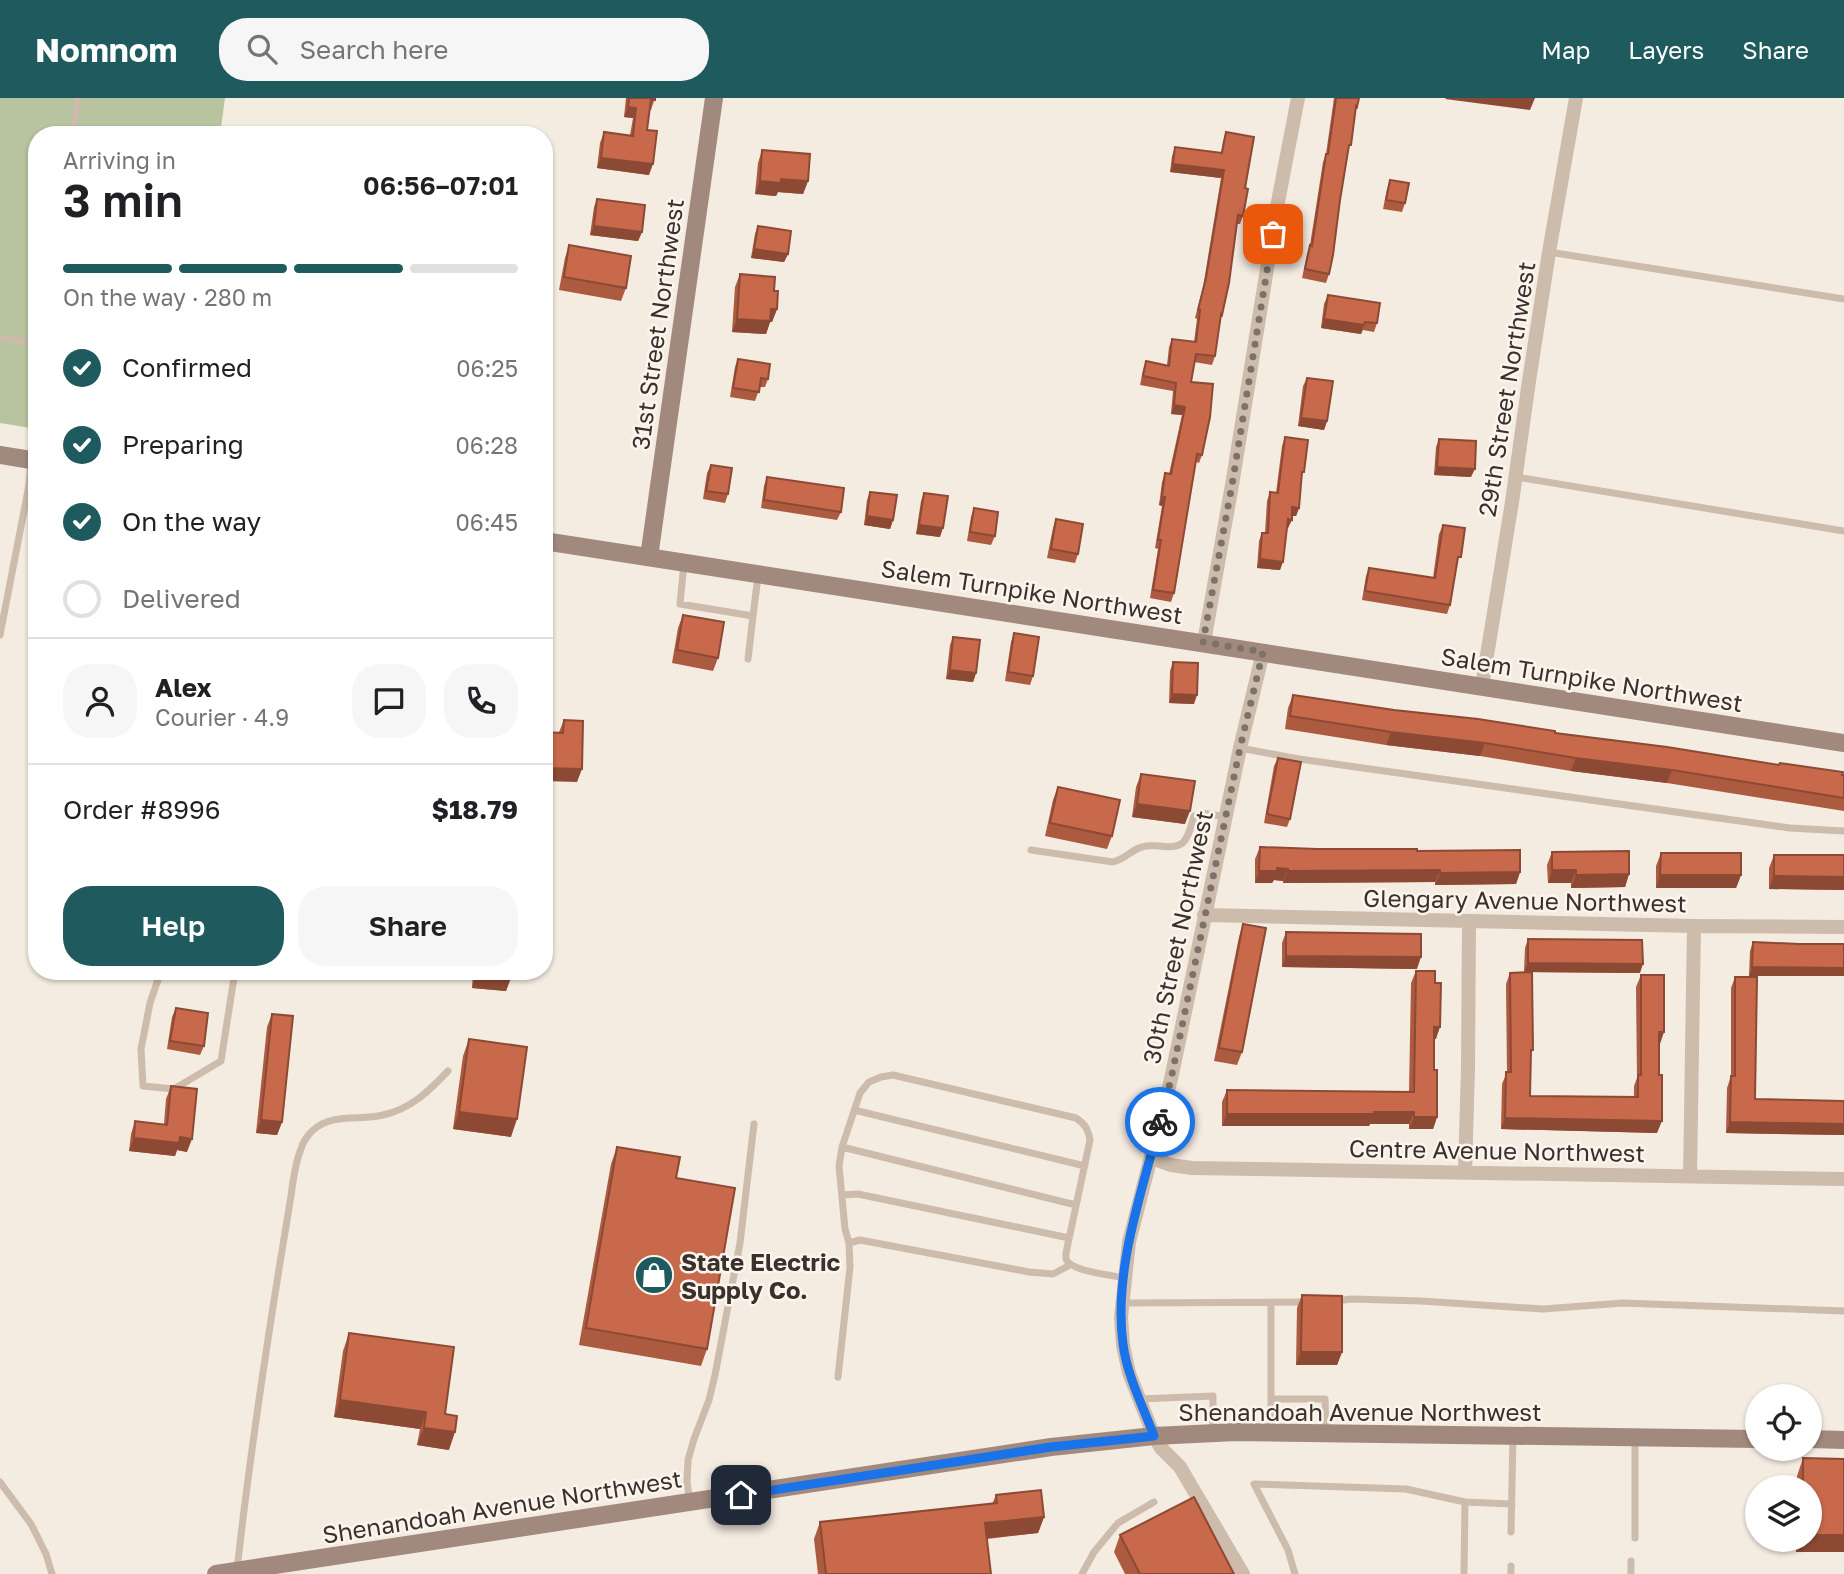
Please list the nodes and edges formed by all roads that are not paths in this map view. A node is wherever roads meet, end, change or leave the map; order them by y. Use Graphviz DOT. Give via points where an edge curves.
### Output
graph roads {
  1 [pos="78,98"];
  2 [pos="714,98"];
  3 [pos="1297,98"];
  4 [pos="1576,98"];
  5 [pos="74,126"];
  6 [pos="1549,252"];
  7 [pos="1844,299"];
  8 [pos="0,338"];
  9 [pos="28,342"];
  10 [pos="0,455"];
  11 [pos="28,459"];
  12 [pos="1516,477"];
  13 [pos="28,509"];
  14 [pos="1844,531"];
  15 [pos="553,542"];
  16 [pos="649,557"];
  17 [pos="684,563"];
  18 [pos="759,574"];
  19 [pos="753,617"];
  20 [pos="0,635"];
  21 [pos="1203,642"];
  22 [pos="1263,652"];
  23 [pos="748,659"];
  24 [pos="1482,686"];
  25 [pos="1844,743"];
  26 [pos="1240,748"];
  27 [pos="1226,817"];
  28 [pos="1844,831"];
  29 [pos="1031,850"];
  30 [pos="1205,915"];
  31 [pos="1469,921"];
  32 [pos="1694,926"];
  33 [pos="1844,927"];
  34 [pos="158,980"];
  35 [pos="234,980"];
  36 [pos="448,1071"];
  37 [pos="854,1110"];
  38 [pos="754,1124"];
  39 [pos="842,1147"];
  40 [pos="1151,1158"];
  41 [pos="1084,1166"];
  42 [pos="1465,1172"];
  43 [pos="1690,1176"];
  44 [pos="1844,1179"];
  45 [pos="842,1195"];
  46 [pos="1076,1205"];
  47 [pos="1069,1238"];
  48 [pos="849,1243"];
  49 [pos="1070,1265"];
  50 [pos="1124,1278"];
  51 [pos="1328,1301"];
  52 [pos="1317,1302"];
  53 [pos="1122,1303"];
  54 [pos="1271,1303"];
  55 [pos="1844,1311"];
  56 [pos="838,1377"];
  57 [pos="1140,1399"];
  58 [pos="1271,1399"];
  59 [pos="1271,1432"];
  60 [pos="1326,1432"];
  61 [pos="1213,1433"];
  62 [pos="1513,1435"];
  63 [pos="1154,1436"];
  64 [pos="1635,1437"];
  65 [pos="1745,1439"];
  66 [pos="1822,1440"];
  67 [pos="1844,1440"];
  68 [pos="0,1482"];
  69 [pos="1154,1502"];
  70 [pos="1465,1502"];
  71 [pos="690,1503"];
  72 [pos="1512,1504"];
  73 [pos="1511,1532"];
  74 [pos="1635,1538"];
  75 [pos="1631,1561"];
  76 [pos="237,1571"];
  77 [pos="52,1574"];
  78 [pos="216,1574"];
  79 [pos="1082,1574"];
  80 [pos="1243,1574"];
  81 [pos="1295,1574"];
  82 [pos="1464,1574"];
  83 [pos="1631,1574"];
  1 -- 5 [label="lane"];
  2 -- 16 [label="street, 31st Street Northwest"];
  3 -- 21 [label="street"];
  4 -- 6 [label="street, 29th Street Northwest"];
  6 -- 7 [label="lane"];
  6 -- 12 [label="street, 29th Street Northwest"];
  8 -- 9 [label="lane"];
  10 -- 11 [label="street"];
  12 -- 14 [label="lane"];
  12 -- 24 [label="street, 29th Street Northwest"];
  13 -- 20 [label="lane"];
  15 -- 16 [label="street, Salem Turnpike Northwest"];
  16 -- 17 [label="street, Salem Turnpike Northwest"];
  17 -- 18 [label="street, Salem Turnpike Northwest"];
  17 -- 19 [label="lane" via="680,604"];
  18 -- 19 [label="lane"];
  18 -- 21 [label="street, Salem Turnpike Northwest"];
  19 -- 23 [label="lane"];
  21 -- 22 [label="street, Salem Turnpike Northwest"];
  22 -- 24 [label="street, Salem Turnpike Northwest"];
  22 -- 26 [label="street, 30th Street Northwest"];
  24 -- 25 [label="street, Salem Turnpike Northwest"];
  26 -- 27 [label="street, 30th Street Northwest"];
  26 -- 28 [label="lane" via="1790,828"];
  27 -- 29 [label="lane" via="1194,816 1181,845 1149,845 1113,862"];
  27 -- 30 [label="street, 30th Street Northwest"];
  30 -- 31 [label="street, Glengary Avenue Northwest"];
  30 -- 40 [label="street, 30th Street Northwest"];
  31 -- 32 [label="street, Glengary Avenue Northwest"];
  31 -- 42 [label="street"];
  32 -- 33 [label="street, Glengary Avenue Northwest"];
  32 -- 43 [label="street"];
  34 -- 35 [label="lane" via="141,1049 144,1086 174,1089 221,1061"];
  36 -- 76 [label="lane" via="423,1096 400,1110 326,1122 314,1129 300,1150 270,1325"];
  37 -- 39 [label="lane"];
  37 -- 41 [label="lane"];
  37 -- 41 [label="lane" via="869,1082 893,1075 1076,1118 1088,1130 1090,1140"];
  38 -- 71 [label="lane" via="740,1243 715,1375 688,1460"];
  39 -- 45 [label="lane"];
  39 -- 46 [label="lane"];
  40 -- 42 [label="street, Centre Avenue Northwest" via="1192,1168"];
  40 -- 50 [label="street, 30th Street Northwest"];
  41 -- 46 [label="lane"];
  42 -- 43 [label="street, Centre Avenue Northwest"];
  43 -- 44 [label="street, Centre Avenue Northwest"];
  45 -- 47 [label="lane" via="858,1194"];
  45 -- 48 [label="lane"];
  46 -- 47 [label="lane"];
  47 -- 49 [label="lane" via="1066,1259"];
  48 -- 49 [label="lane" via="860,1240 1029,1272 1052,1274"];
  48 -- 56 [label="lane"];
  49 -- 50 [label="lane"];
  50 -- 53 [label="street, 30th Street Northwest"];
  51 -- 55 [label="lane" via="1543,1309 1623,1303"];
  52 -- 54 [label="lane"];
  53 -- 54 [label="lane"];
  53 -- 57 [label="street, 30th Street Northwest" via="1123,1345"];
  54 -- 58 [label="lane"];
  57 -- 61 [label="lane" via="1213,1396"];
  57 -- 63 [label="street, 30th Street Northwest"];
  58 -- 59 [label="lane"];
  58 -- 60 [label="lane" via="1325,1399"];
  59 -- 60 [label="street, Shenandoah Avenue Northwest"];
  59 -- 61 [label="street, Shenandoah Avenue Northwest"];
  60 -- 62 [label="street, Shenandoah Avenue Northwest"];
  61 -- 63 [label="street, Shenandoah Avenue Northwest"];
  62 -- 64 [label="street, Shenandoah Avenue Northwest"];
  62 -- 72 [label="lane"];
  63 -- 71 [label="street, Shenandoah Avenue Northwest" via="1051,1447"];
  63 -- 80 [label="street, 30th Street Northwest" via="1180,1467"];
  64 -- 65 [label="street, Shenandoah Avenue Northwest"];
  64 -- 74 [label="lane"];
  66 -- 67 [label="street"];
  68 -- 77 [label="lane" via="31,1524"];
  69 -- 79 [label="lane" via="1118,1523"];
  70 -- 72 [label="lane"];
  70 -- 81 [label="lane" via="1406,1489 1254,1484"];
  70 -- 82 [label="lane"];
  71 -- 76 [label="street, Shenandoah Avenue Northwest"];
  72 -- 73 [label="lane"];
  75 -- 83 [label="lane"];
  76 -- 78 [label="street, Shenandoah Avenue Northwest"];
}
